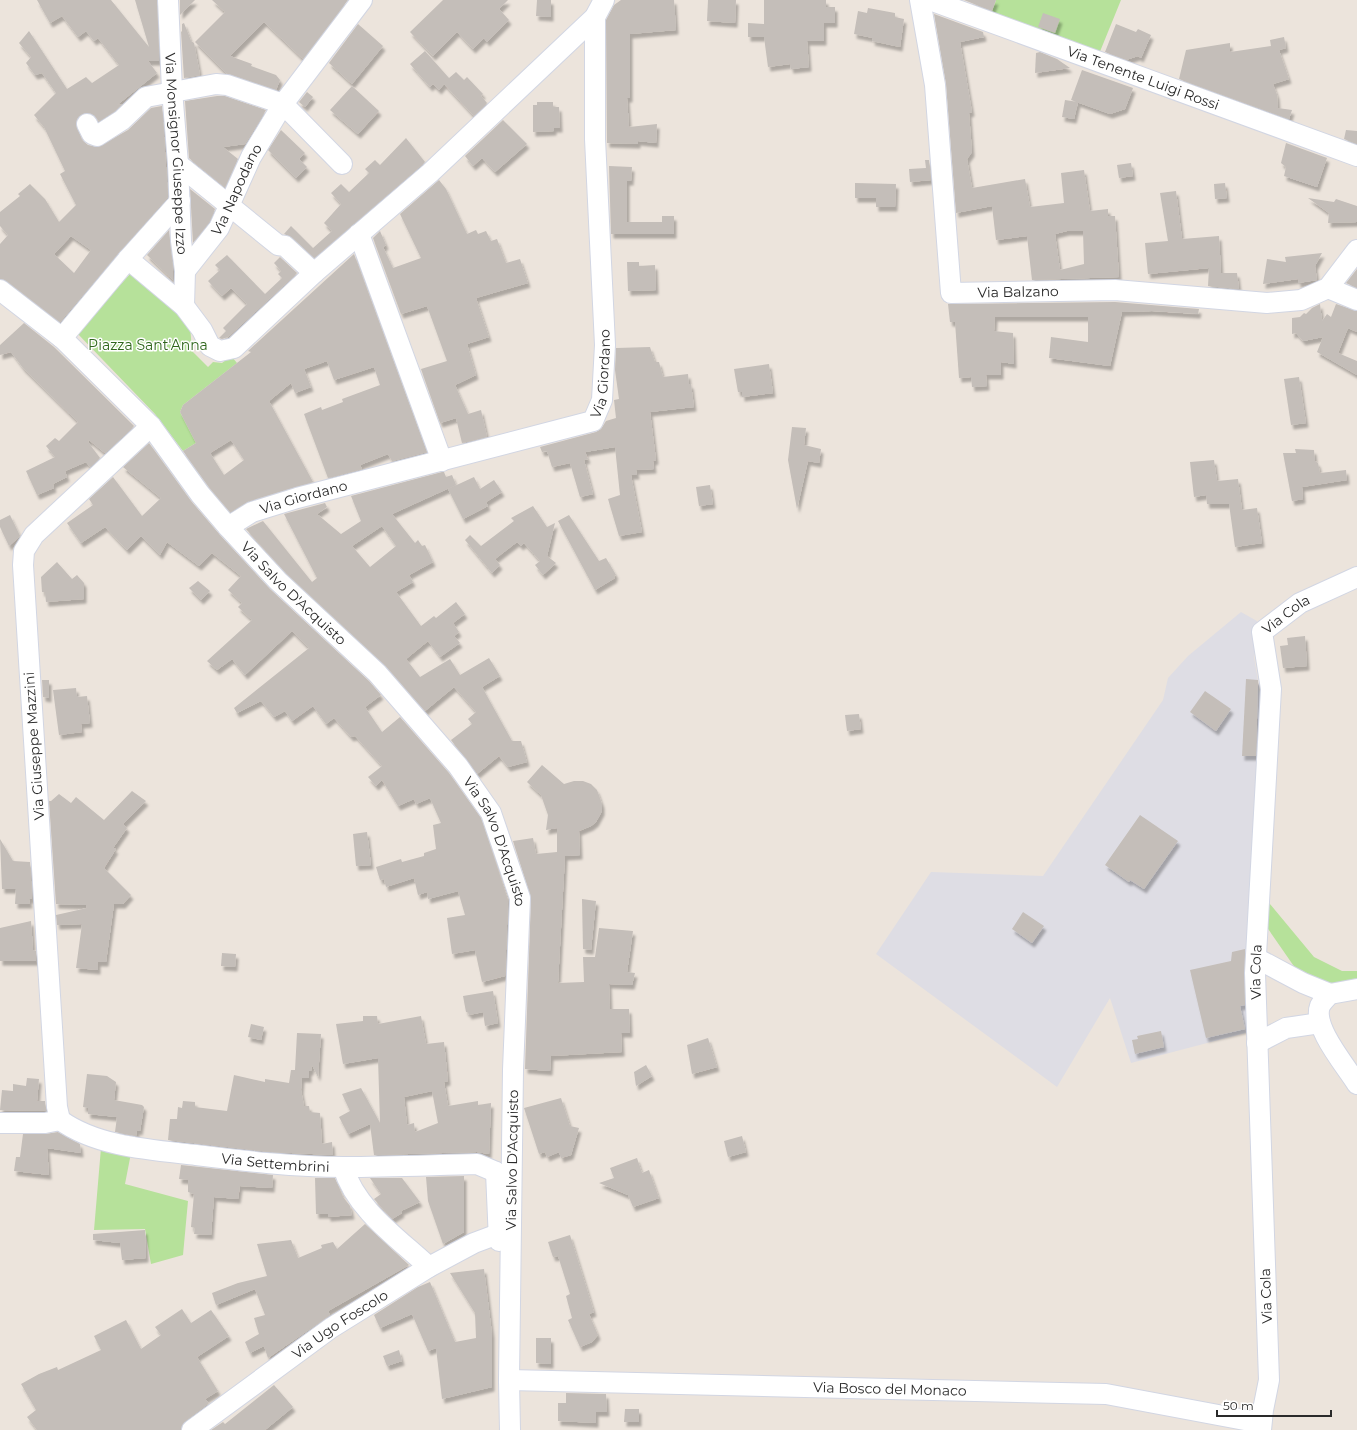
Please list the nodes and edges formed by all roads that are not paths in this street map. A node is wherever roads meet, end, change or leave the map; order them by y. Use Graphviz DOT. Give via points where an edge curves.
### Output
graph roads {
  1 [pos="168,0"];
  2 [pos="362,0"];
  3 [pos="920,0"];
  4 [pos="930,0"];
  5 [pos="600,8"];
  6 [pos="172,90"];
  7 [pos="283,104"];
  8 [pos="87,124"];
  9 [pos="1357,156"];
  10 [pos="178,164"];
  11 [pos="342,164"];
  12 [pos="180,201"];
  13 [pos="230,206"];
  14 [pos="359,234"];
  15 [pos="1357,250"];
  16 [pos="128,259"];
  17 [pos="185,271"];
  18 [pos="314,274"];
  19 [pos="1328,288"];
  20 [pos="0,290"];
  21 [pos="1357,300"];
  22 [pos="184,306"];
  23 [pos="62,338"];
  24 [pos="151,426"];
  25 [pos="442,460"];
  26 [pos="228,527"];
  27 [pos="1357,577"];
  28 [pos="1256,958"];
  29 [pos="516,978"];
  30 [pos="1357,989"];
  31 [pos="1330,994"];
  32 [pos="1320,1023"];
  33 [pos="1257,1043"];
  34 [pos="1357,1084"];
  35 [pos="60,1120"];
  36 [pos="0,1123"];
  37 [pos="343,1167"];
  38 [pos="496,1172"];
  39 [pos="498,1234"];
  40 [pos="429,1268"];
  41 [pos="509,1380"];
  42 [pos="1261,1427"];
  43 [pos="192,1430"];
  44 [pos="510,1430"];
  1 -- 6 [label="street, Via Monsignor Giuseppe Izzo"];
  2 -- 7 [label="street, Via Napodano"];
  3 -- 19 [label="street, Via Balzano" via="935,85 952,293 1115,290 1267,303 1301,300"];
  4 -- 9 [label="street, Via Tenente Luigi Rossi"];
  5 -- 14 [label="street" via="430,173"];
  5 -- 25 [label="street, Via Giordano" via="595,139 605,345 602,400 593,421"];
  6 -- 7 [label="street" via="216,84 228,85"];
  6 -- 8 [label="street" via="146,96 122,120 98,136 92,134"];
  6 -- 10 [label="street, Via Monsignor Giuseppe Izzo"];
  7 -- 11 [label="street"];
  7 -- 13 [label="street, Via Napodano" via="251,157"];
  10 -- 12 [label="street, Via Monsignor Giuseppe Izzo"];
  10 -- 13 [label="street"];
  12 -- 16 [label="street"];
  12 -- 17 [label="street, Via Monsignor Giuseppe Izzo"];
  13 -- 17 [label="street, Via Napodano" via="219,228"];
  13 -- 18 [label="street" via="278,245 285,246"];
  14 -- 18 [label="street"];
  14 -- 25 [label="street"];
  15 -- 19 [label="street, Via Balzano"];
  16 -- 22 [label="street"];
  16 -- 23 [label="street"];
  17 -- 22 [label="street, Via Monsignor Giuseppe Izzo"];
  18 -- 22 [label="street" via="234,348 220,351 210,346 202,330"];
  19 -- 21 [label="street"];
  20 -- 23 [label="street, Via Salvo D'Acquisto"];
  23 -- 24 [label="street, Via Salvo D'Acquisto"];
  24 -- 26 [label="street, Via Salvo D'Acquisto" via="200,494"];
  24 -- 35 [label="street, Via Giuseppe Mazzini" via="34,536 24,551 57,1107"];
  25 -- 26 [label="street, Via Giordano" via="252,512"];
  26 -- 29 [label="street, Via Salvo D'Acquisto" via="278,581 377,673 458,766 491,813 520,898"];
  27 -- 28 [label="street, Via Cola" via="1300,603 1262,632 1271,688"];
  28 -- 31 [label="street"];
  28 -- 33 [label="street, Via Cola"];
  29 -- 38 [label="street" via="506,1017 506,1153 502,1170"];
  29 -- 41 [label="street, Via Salvo D'Acquisto"];
  30 -- 31 [label="street"];
  31 -- 32 [label="street" via="1320,1006"];
  32 -- 33 [label="street" via="1286,1028"];
  32 -- 34 [label="street"];
  33 -- 42 [label="street, Via Cola" via="1269,1380"];
  35 -- 36 [label="street" via="45,1123"];
  35 -- 37 [label="street, Via Settembrini" via="70,1128 142,1149 276,1164"];
  37 -- 38 [label="street, Via Settembrini" via="477,1164"];
  37 -- 40 [label="street" via="347,1180 370,1212"];
  38 -- 39 [label="street"];
  39 -- 40 [label="street, Via Ugo Foscolo" via="474,1243"];
  39 -- 41 [label="street" via="503,1362"];
  40 -- 43 [label="street, Via Ugo Foscolo" via="331,1328"];
  41 -- 42 [label="street, Via Bosco del Monaco" via="1106,1394"];
  41 -- 44 [label="street"];
}
